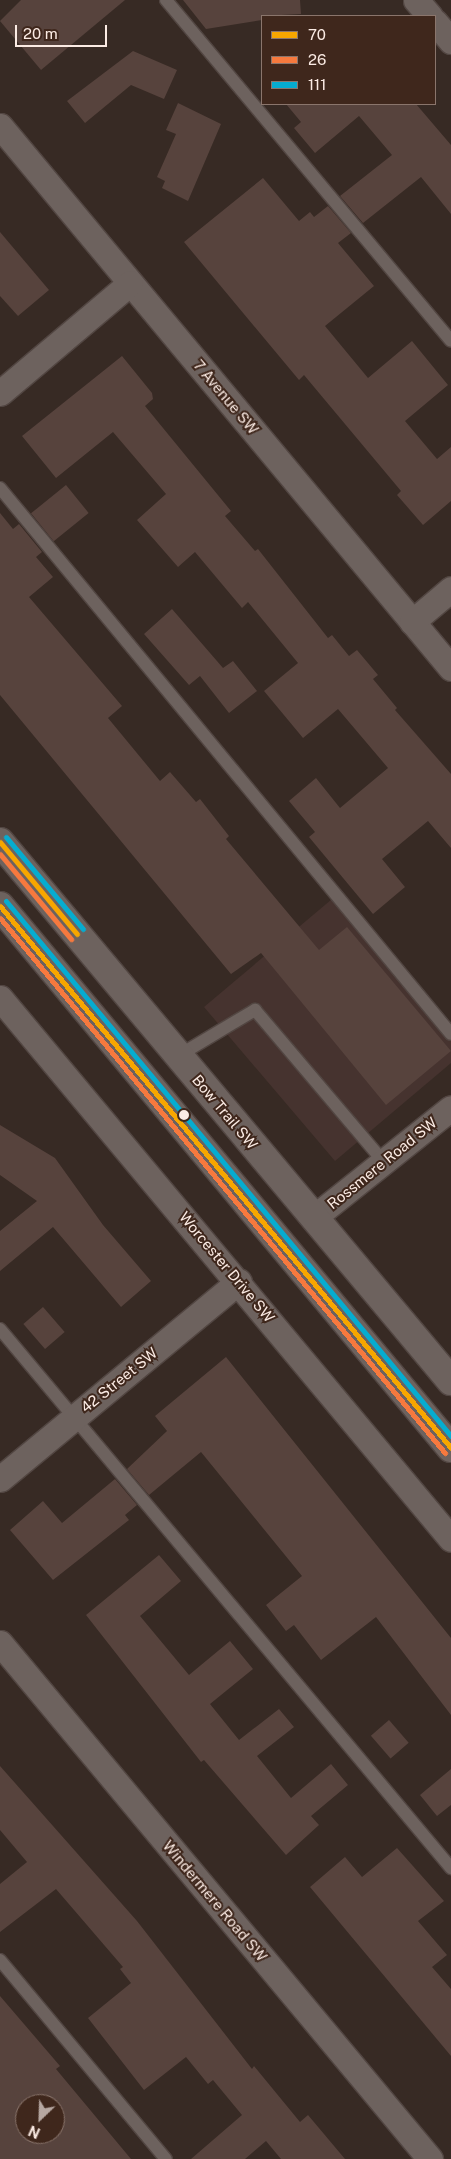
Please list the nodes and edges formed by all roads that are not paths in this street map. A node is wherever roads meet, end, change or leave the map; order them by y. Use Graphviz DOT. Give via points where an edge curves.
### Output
graph roads {
  1 [pos="166,0"];
  2 [pos="416,0"];
  3 [pos="429,15"];
  4 [pos="436,23"];
  5 [pos="451,41"];
  6 [pos="0,126"];
  7 [pos="130,283"];
  8 [pos="451,341"];
  9 [pos="0,393"];
  10 [pos="0,488"];
  11 [pos="451,589"];
  12 [pos="412,622"];
  13 [pos="451,668"];
  14 [pos="0,842"];
  15 [pos="0,906"];
  16 [pos="0,998"];
  17 [pos="451,1034"];
  18 [pos="178,1056"];
  19 [pos="451,1108"];
  20 [pos="384,1162"];
  21 [pos="313,1218"];
  22 [pos="239,1281"];
  23 [pos="0,1328"];
  24 [pos="451,1381"];
  25 [pos="73,1417"];
  26 [pos="451,1448"];
  27 [pos="0,1479"];
  28 [pos="451,1539"];
  29 [pos="0,1643"];
  30 [pos="451,1868"];
  31 [pos="0,1960"];
  32 [pos="166,2159"];
  33 [pos="430,2159"];
  1 -- 8 [label="lane"];
  2 -- 3 [label="street"];
  4 -- 5 [label="street"];
  6 -- 7 [label="street, 7 Avenue SW"];
  7 -- 9 [label="street"];
  7 -- 12 [label="street, 7 Avenue SW"];
  10 -- 17 [label="lane"];
  11 -- 12 [label="street"];
  12 -- 13 [label="street, 7 Avenue SW"];
  14 -- 18 [label="main road, Bow Trail SW"];
  15 -- 26 [label="main road"];
  16 -- 22 [label="street, Worcester Drive SW"];
  18 -- 20 [label="lane" via="255,1010"];
  18 -- 21 [label="main road, Bow Trail SW"];
  19 -- 20 [label="street, Rossmere Road SW"];
  20 -- 21 [label="street, Rossmere Road SW"];
  21 -- 24 [label="main road, Bow Trail SW"];
  22 -- 25 [label="street, 42 Street SW"];
  22 -- 28 [label="street, Worcester Drive SW"];
  23 -- 25 [label="lane"];
  25 -- 27 [label="street, 42 Street SW"];
  25 -- 30 [label="lane"];
  29 -- 33 [label="street, Windermere Road SW"];
  31 -- 32 [label="lane"];
}
